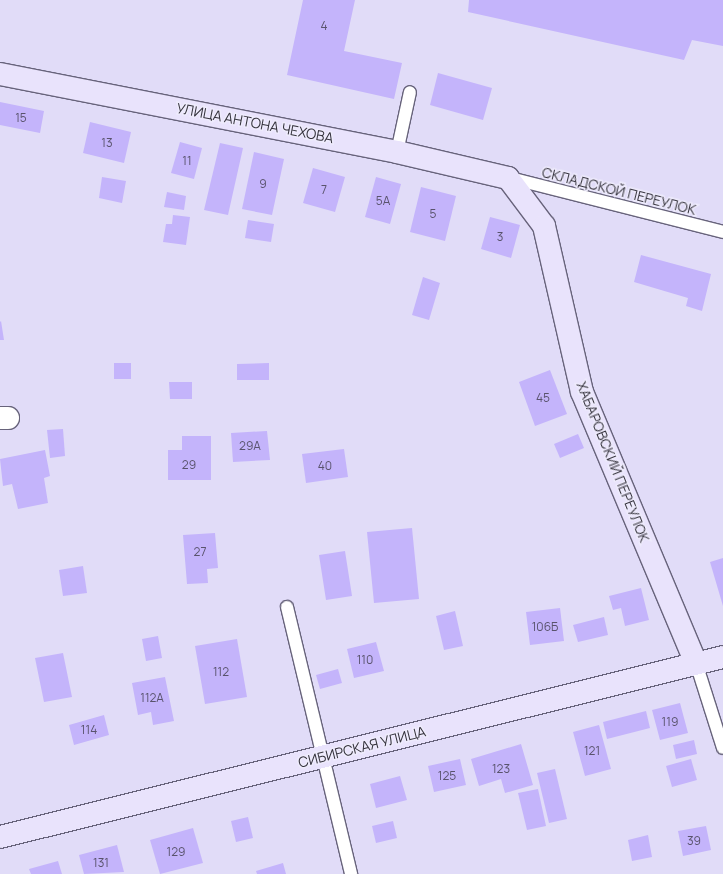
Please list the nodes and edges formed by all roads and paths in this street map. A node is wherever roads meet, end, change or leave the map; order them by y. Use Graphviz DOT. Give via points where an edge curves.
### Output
graph roads {
  1 [pos="0,74"];
  2 [pos="410,92"];
  3 [pos="397,152"];
  4 [pos="508,178"];
  5 [pos="723,232"];
  6 [pos="287,607"];
  7 [pos="723,657"];
  8 [pos="696,663"];
  9 [pos="723,748"];
  10 [pos="322,757"];
  11 [pos="0,837"];
  12 [pos="351,874"];
  1 -- 3 [label="street, УЛИЦА АНТОНА ЧЕХОВА"];
  2 -- 3 [label="lane"];
  3 -- 4 [label="street, УЛИЦА АНТОНА ЧЕХОВА"];
  4 -- 5 [label="lane, СКЛАДСКОЙ ПЕРЕУЛОК"];
  4 -- 8 [label="street, ХАБАРОВСКИЙ ПЕРЕУЛОК" via="544,226 582,392"];
  6 -- 10 [label="lane"];
  7 -- 8 [label="street, СИБИРСКАЯ УЛИЦА"];
  8 -- 9 [label="lane, ХАБАРОВСКИЙ ПЕРЕУЛОК"];
  8 -- 10 [label="street, СИБИРСКАЯ УЛИЦА"];
  10 -- 11 [label="street, СИБИРСКАЯ УЛИЦА"];
  10 -- 12 [label="lane"];
}
